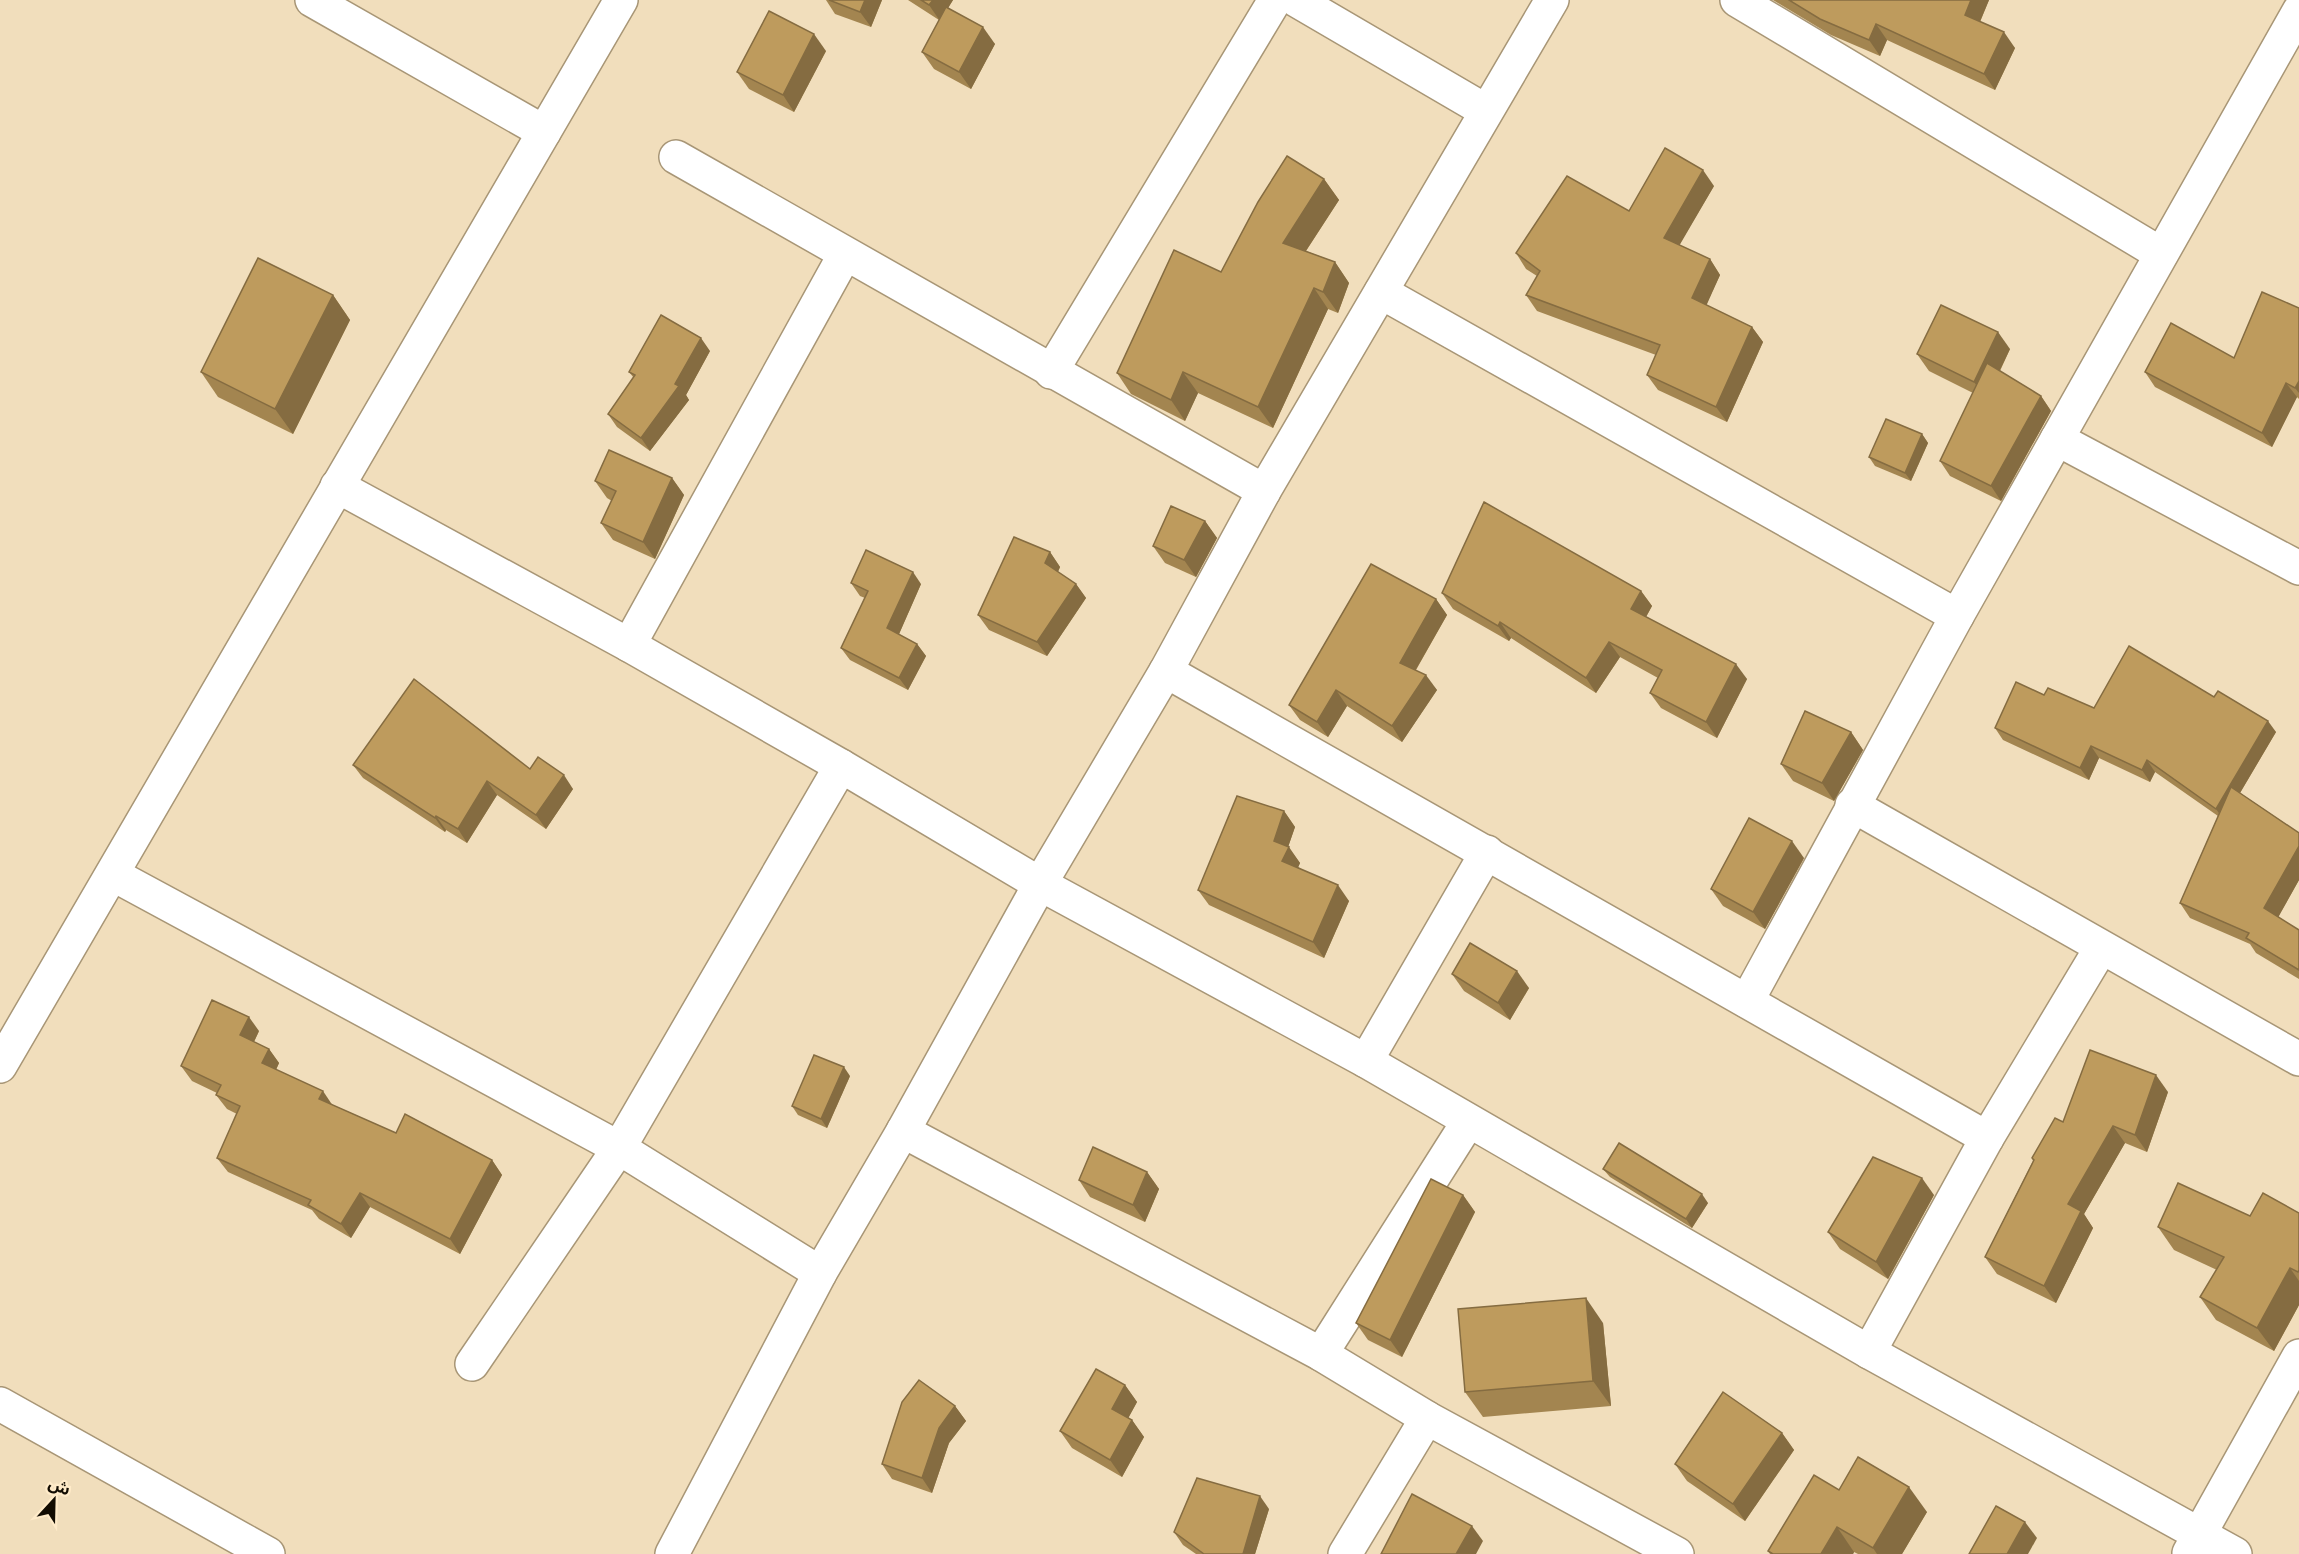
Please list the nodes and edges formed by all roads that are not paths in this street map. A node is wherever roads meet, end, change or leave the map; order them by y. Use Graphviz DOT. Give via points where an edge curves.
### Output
graph roads {
  1 [pos="312,0"];
  2 [pos="621,0"];
  3 [pos="1275,0"];
  4 [pos="1296,0"];
  5 [pos="1552,0"];
  6 [pos="1737,0"];
  7 [pos="2291,0"];
  8 [pos="2299,5"];
  9 [pos="2299,11"];
  10 [pos="1486,111"];
  11 [pos="544,132"];
  12 [pos="676,157"];
  13 [pos="2161,254"];
  14 [pos="845,255"];
  15 [pos="1381,292"];
  16 [pos="1051,372"];
  17 [pos="2057,440"];
  18 [pos="338,486"];
  19 [pos="1264,491"];
  20 [pos="2299,568"];
  21 [pos="1957,616"];
  22 [pos="628,645"];
  23 [pos="1166,671"];
  24 [pos="842,766"];
  25 [pos="1852,805"];
  26 [pos="1487,852"];
  27 [pos="114,875"];
  28 [pos="1040,884"];
  29 [pos="2101,948"];
  30 [pos="1747,1001"];
  31 [pos="2299,1059"];
  32 [pos="1366,1061"];
  33 [pos="0,1066"];
  34 [pos="1468,1122"];
  35 [pos="903,1131"];
  36 [pos="1987,1138"];
  37 [pos="619,1148"];
  38 [pos="820,1273"];
  39 [pos="1869,1352"];
  40 [pos="1321,1354"];
  41 [pos="2299,1356"];
  42 [pos="472,1364"];
  43 [pos="0,1404"];
  44 [pos="1427,1418"];
  45 [pos="2194,1544"];
  46 [pos="268,1554"];
  47 [pos="672,1554"];
  48 [pos="1345,1554"];
  49 [pos="1677,1554"];
  50 [pos="2235,1554"];
  1 -- 11 [label="street"];
  2 -- 11 [label="street"];
  3 -- 16 [label="street"];
  4 -- 10 [label="street"];
  5 -- 10 [label="street"];
  6 -- 13 [label="street"];
  7 -- 8 [label="street"];
  9 -- 13 [label="street"];
  10 -- 15 [label="street"];
  11 -- 18 [label="street"];
  12 -- 14 [label="street"];
  13 -- 17 [label="street"];
  14 -- 16 [label="street"];
  14 -- 22 [label="street"];
  15 -- 19 [label="street"];
  15 -- 21 [label="street"];
  16 -- 19 [label="street"];
  17 -- 20 [label="street"];
  17 -- 21 [label="street"];
  18 -- 22 [label="street"];
  18 -- 27 [label="street"];
  19 -- 23 [label="street"];
  21 -- 25 [label="street"];
  22 -- 24 [label="street"];
  23 -- 26 [label="street"];
  23 -- 28 [label="street"];
  24 -- 28 [label="street"];
  24 -- 37 [label="street"];
  25 -- 29 [label="street"];
  25 -- 30 [label="street"];
  26 -- 30 [label="street"];
  26 -- 32 [label="street"];
  27 -- 33 [label="street"];
  27 -- 37 [label="street"];
  28 -- 32 [label="street"];
  28 -- 35 [label="street"];
  29 -- 31 [label="street"];
  29 -- 36 [label="street"];
  30 -- 36 [label="street"];
  32 -- 34 [label="street"];
  34 -- 39 [label="street"];
  34 -- 40 [label="street"];
  35 -- 38 [label="street"];
  35 -- 40 [label="street"];
  36 -- 39 [label="street"];
  37 -- 38 [label="street"];
  37 -- 42 [label="street"];
  38 -- 47 [label="street"];
  39 -- 45 [label="street"];
  40 -- 44 [label="street"];
  41 -- 45 [label="street"];
  43 -- 46 [label="street"];
  44 -- 48 [label="street"];
  44 -- 49 [label="street"];
  45 -- 50 [label="street"];
}
